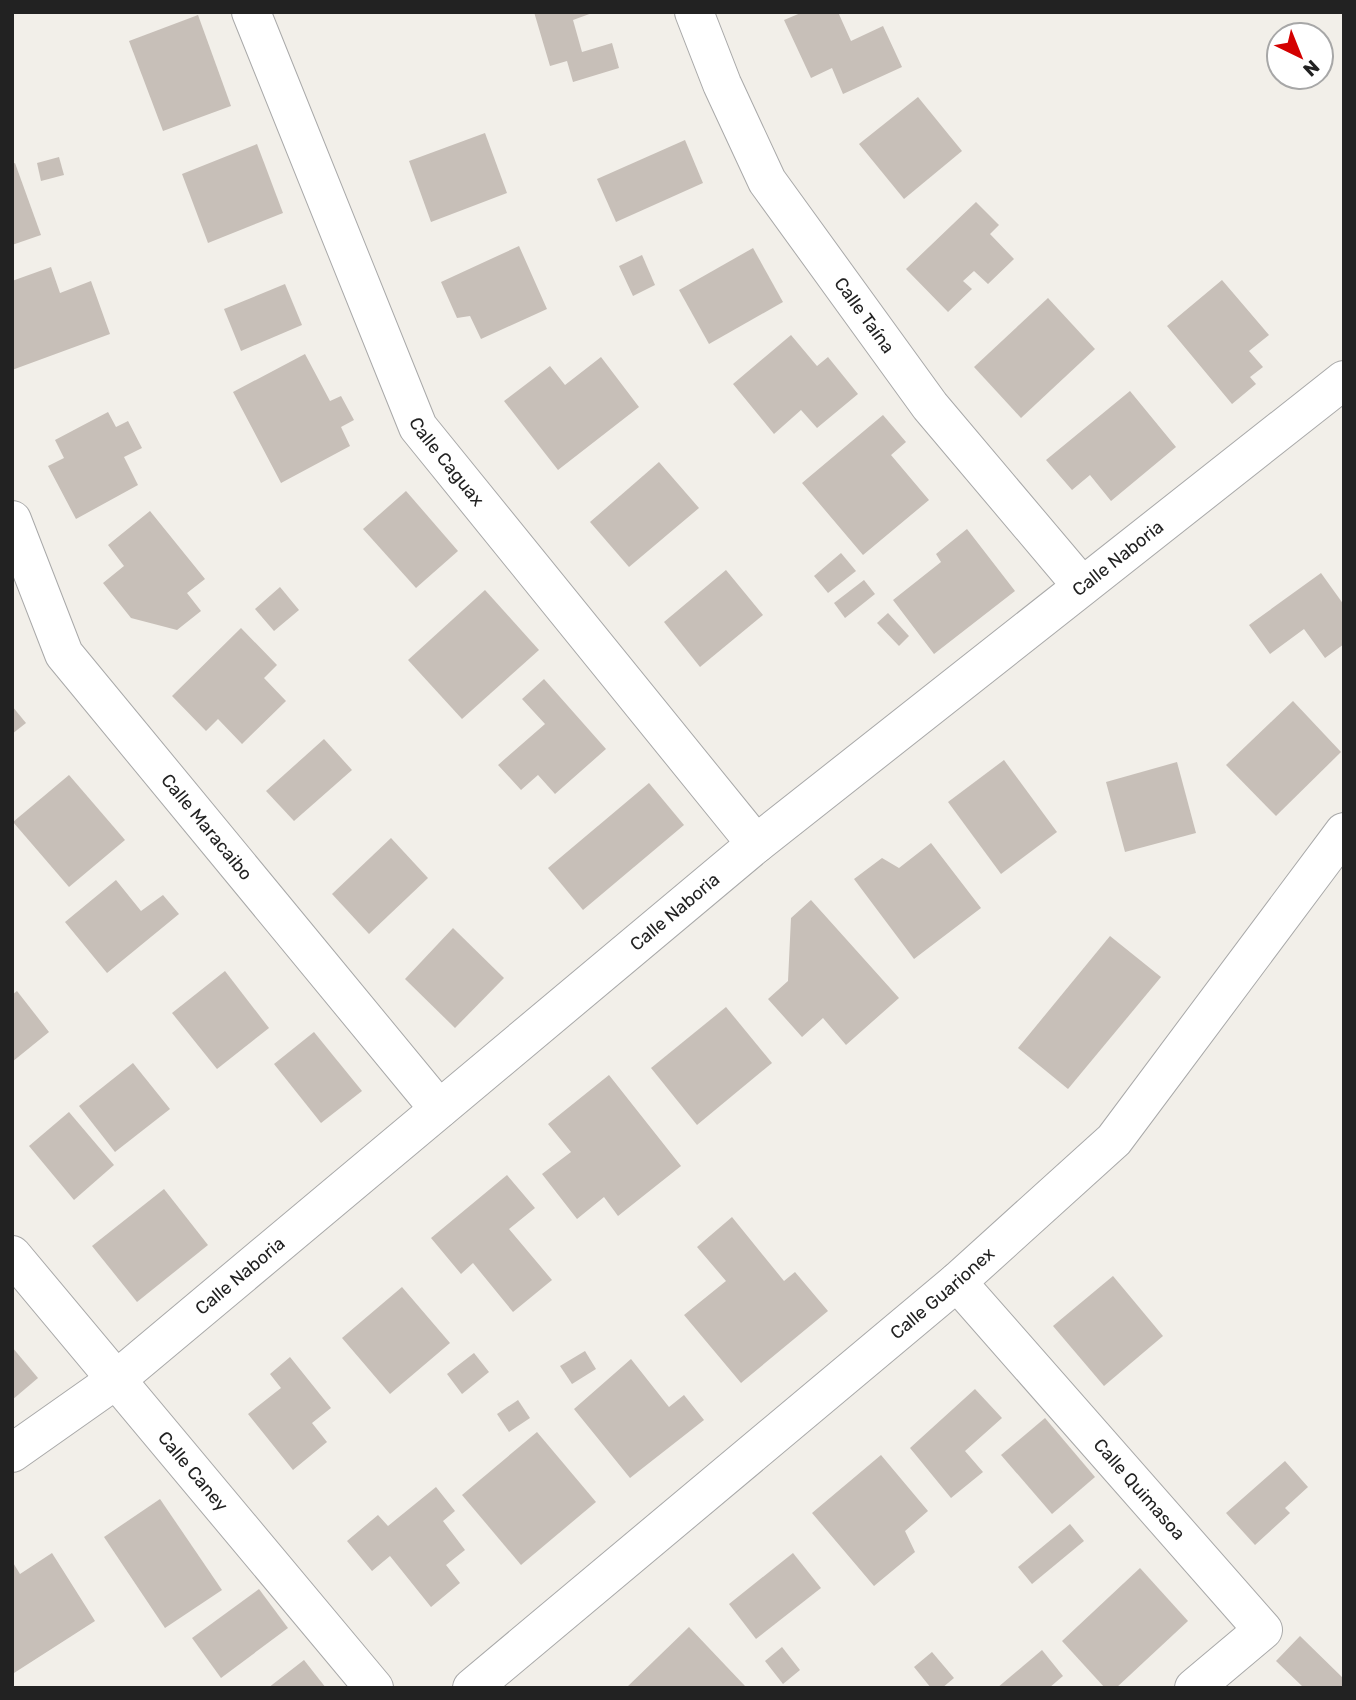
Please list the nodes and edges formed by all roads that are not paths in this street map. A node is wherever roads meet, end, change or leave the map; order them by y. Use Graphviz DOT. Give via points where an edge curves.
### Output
graph roads {
  1 [pos="251,12"];
  2 [pos="694,12"];
  3 [pos="1344,380"];
  4 [pos="12,520"];
  5 [pos="1082,586"];
  6 [pos="1344,832"];
  7 [pos="756,844"];
  8 [pos="439,1109"];
  9 [pos="12,1255"];
  10 [pos="957,1282"];
  11 [pos="117,1379"];
  12 [pos="12,1453"];
  13 [pos="374,1688"];
  14 [pos="472,1688"];
  15 [pos="1194,1688"];
  1 -- 7 [label="street, Calle Caguax" via="418,427"];
  2 -- 5 [label="street, Calle Taína" via="767,181 930,406"];
  3 -- 5 [label="street, Calle Naboria"];
  4 -- 8 [label="street, Calle Maracaibo" via="64,654"];
  5 -- 7 [label="street, Calle Naboria"];
  6 -- 10 [label="street, Calle Guarionex" via="1114,1140"];
  7 -- 8 [label="street, Calle Naboria"];
  8 -- 11 [label="street, Calle Naboria"];
  9 -- 11 [label="street, Calle Caney"];
  10 -- 14 [label="street, Calle Guarionex"];
  10 -- 15 [label="street, Calle Quimasoa" via="1263,1630"];
  11 -- 12 [label="street, Calle Naboria"];
  11 -- 13 [label="street, Calle Caney"];
}
